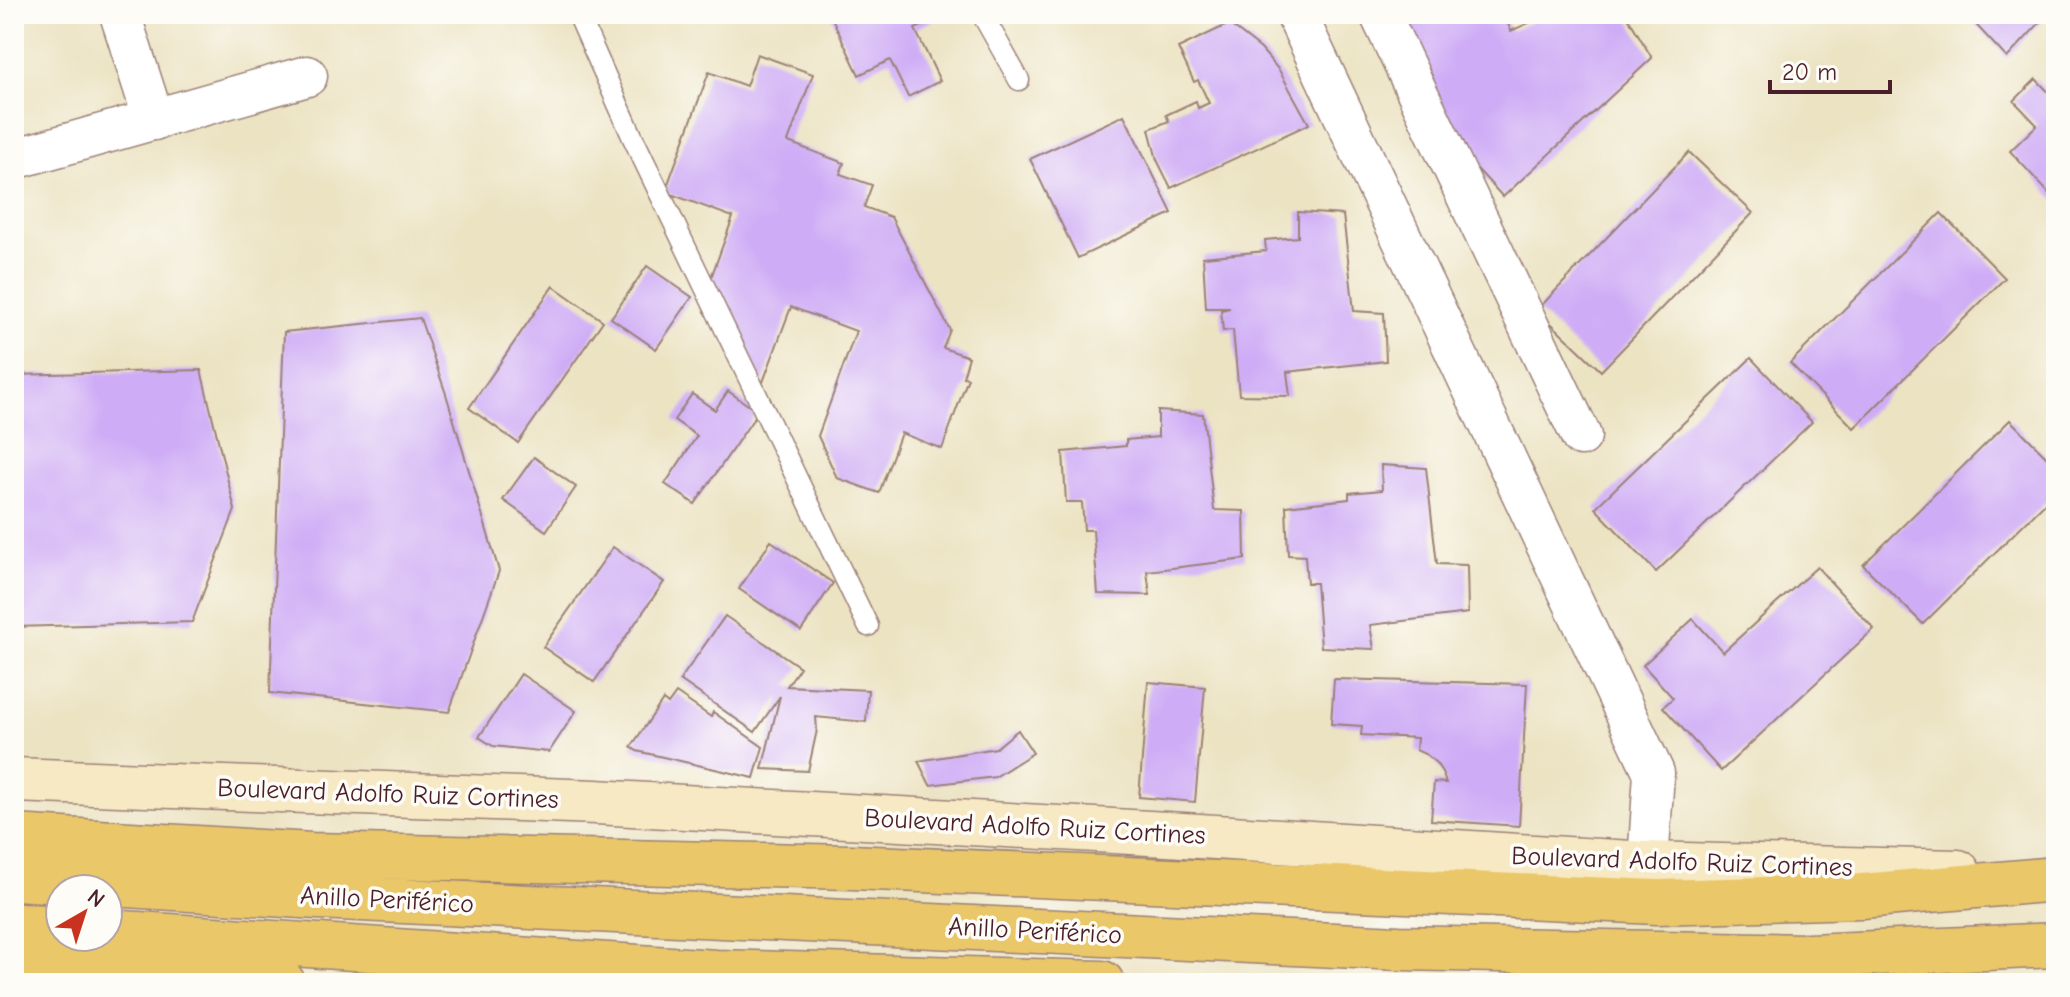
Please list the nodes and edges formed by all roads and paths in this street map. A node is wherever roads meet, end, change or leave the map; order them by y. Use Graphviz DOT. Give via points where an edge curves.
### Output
graph roads {
  1 [pos="120,14"];
  2 [pos="578,14"];
  3 [pos="982,14"];
  4 [pos="1296,14"];
  5 [pos="1380,14"];
  6 [pos="307,76"];
  7 [pos="1019,80"];
  8 [pos="154,120"];
  9 [pos="14,159"];
  10 [pos="1581,436"];
  11 [pos="868,626"];
  12 [pos="14,780"];
  13 [pos="14,837"];
  14 [pos="2056,877"];
  15 [pos="14,878"];
  16 [pos="1653,883"];
  17 [pos="14,925"];
  18 [pos="44,927"];
  19 [pos="124,933"];
  20 [pos="2056,945"];
  21 [pos="14,966"];
  22 [pos="283,983"];
  23 [pos="1102,983"];
  1 -- 8 [label="street"];
  2 -- 11 [label="lane"];
  3 -- 7 [label="lane"];
  4 -- 16 [label="street" via="1654,773"];
  5 -- 10 [label="street"];
  6 -- 8 [label="street"];
  8 -- 9 [label="street"];
  12 -- 16 [label="main road, Boulevard Adolfo Ruiz Cortines" via="611,803 1167,834"];
  13 -- 16 [label="highway" via="312,855"];
  14 -- 16 [label="main road, Boulevard Adolfo Ruiz Cortines"];
  14 -- 16 [label="highway" via="1862,896"];
  15 -- 20 [label="highway, Anillo Periférico" via="1399,948 1809,956"];
  16 -- 20 [label="highway" via="1910,936"];
  17 -- 18 [label="highway"];
  19 -- 23 [label="highway" via="716,972"];
  21 -- 22 [label="highway"];
}
